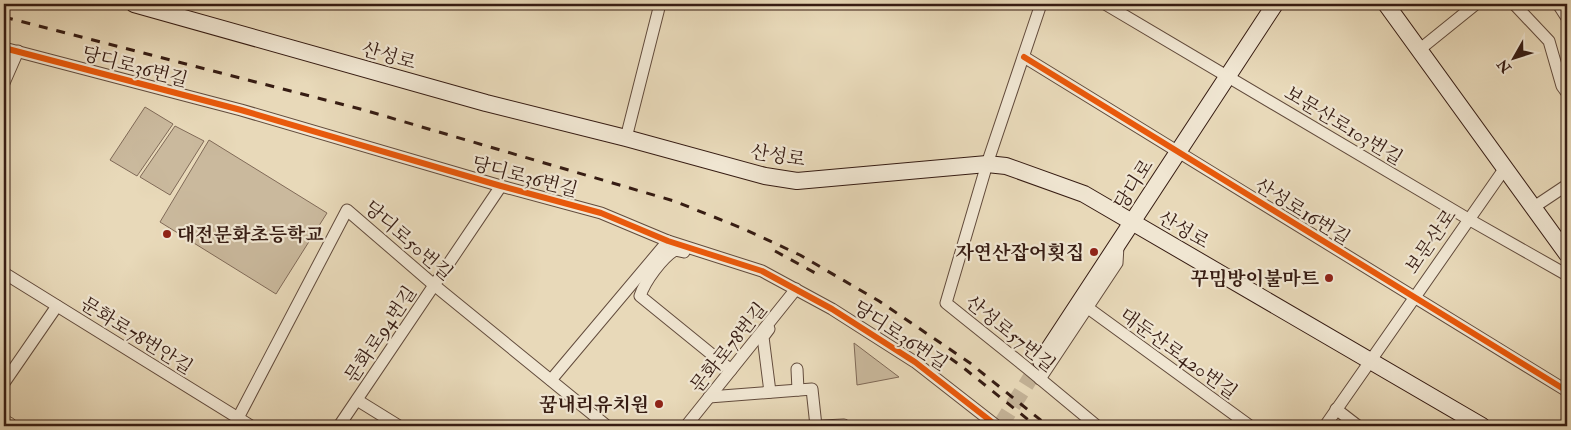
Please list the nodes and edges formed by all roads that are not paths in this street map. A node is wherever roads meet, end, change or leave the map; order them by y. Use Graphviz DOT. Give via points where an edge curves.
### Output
graph roads {
  1 [pos="134,4"];
  2 [pos="660,4"];
  3 [pos="1042,4"];
  4 [pos="1105,4"];
  5 [pos="1273,4"];
  6 [pos="1386,4"];
  7 [pos="1476,4"];
  8 [pos="1514,4"];
  9 [pos="181,10"];
  10 [pos="4,48"];
  11 [pos="1419,50"];
  12 [pos="18,51"];
  13 [pos="1024,57"];
  14 [pos="1227,76"];
  15 [pos="4,83"];
  16 [pos="1567,93"];
  17 [pos="626,138"];
  18 [pos="1178,152"];
  19 [pos="987,164"];
  20 [pos="1505,168"];
  21 [pos="1567,185"];
  22 [pos="501,186"];
  23 [pos="1534,208"];
  24 [pos="1470,220"];
  25 [pos="1132,222"];
  26 [pos="668,241"];
  27 [pos="1118,244"];
  28 [pos="684,252"];
  29 [pos="1567,253"];
  30 [pos="4,272"];
  31 [pos="1567,275"];
  32 [pos="434,285"];
  33 [pos="796,289"];
  34 [pos="1416,298"];
  35 [pos="57,306"];
  36 [pos="1088,308"];
  37 [pos="778,323"];
  38 [pos="1370,361"];
  39 [pos="1034,364"];
  40 [pos="797,369"];
  41 [pos="731,370"];
  42 [pos="1040,379"];
  43 [pos="551,380"];
  44 [pos="4,383"];
  45 [pos="798,390"];
  46 [pos="1567,391"];
  47 [pos="770,392"];
  48 [pos="709,397"];
  49 [pos="357,400"];
  50 [pos="1336,409"];
  51 [pos="238,418"];
  52 [pos="4,424"];
  53 [pos="992,425"];
  54 [pos="8,426"];
  55 [pos="251,426"];
  56 [pos="339,426"];
  57 [pos="399,426"];
  58 [pos="607,426"];
  59 [pos="686,426"];
  60 [pos="816,426"];
  61 [pos="822,426"];
  62 [pos="844,426"];
  63 [pos="1096,426"];
  64 [pos="1250,426"];
  65 [pos="1324,426"];
  66 [pos="1358,426"];
  67 [pos="1482,426"];
  1 -- 9 [label="main road, 산성로"];
  2 -- 17 [label="street"];
  3 -- 13 [label="street"];
  4 -- 14 [label="street, 보문산로103번길"];
  5 -- 14 [label="main road, 당디로"];
  6 -- 11 [label="main road"];
  7 -- 11 [label="street"];
  8 -- 16 [label="street" via="1549,41"];
  9 -- 17 [label="main road, 산성로" via="486,103"];
  10 -- 12 [label="street, 당디로36번길"];
  11 -- 20 [label="main road"];
  12 -- 15 [label="street"];
  12 -- 22 [label="street, 당디로36번길" via="241,110"];
  13 -- 18 [label="street, 산성로16번길"];
  13 -- 19 [label="street"];
  14 -- 18 [label="main road, 당디로"];
  14 -- 24 [label="street, 보문산로103번길"];
  17 -- 19 [label="main road, 산성로" via="765,176 797,181"];
  18 -- 25 [label="main road, 당디로"];
  18 -- 34 [label="street, 산성로16번길"];
  19 -- 25 [label="main road, 산성로" via="1006,166 1084,194"];
  19 -- 39 [label="street, 산성로57번길" via="946,303"];
  20 -- 23 [label="main road"];
  20 -- 24 [label="street, 보문산로"];
  21 -- 23 [label="street"];
  22 -- 26 [label="street, 당디로36번길" via="601,213"];
  22 -- 32 [label="street, 문화로94번길"];
  23 -- 29 [label="main road"];
  24 -- 31 [label="street, 보문산로103번길"];
  24 -- 34 [label="street, 보문산로"];
  25 -- 27 [label="main road, 당디로"];
  25 -- 38 [label="main road, 산성로"];
  26 -- 33 [label="street, 당디로36번길" via="762,272"];
  26 -- 43 [label="street"];
  27 -- 36 [label="street" via="1117,263"];
  27 -- 39 [label="main road, 당디로"];
  28 -- 41 [label="street" via="675,250 669,254 640,296"];
  30 -- 35 [label="street, 문화로78번안길"];
  32 -- 43 [label="street, 당디로50번길"];
  32 -- 49 [label="street, 문화로94번길"];
  32 -- 51 [label="street, 당디로50번길" via="347,210"];
  33 -- 41 [label="street, 문화로78번길"];
  33 -- 53 [label="street, 당디로36번길" via="915,362"];
  34 -- 38 [label="street, 보문산로"];
  34 -- 46 [label="street, 산성로16번길"];
  35 -- 44 [label="street"];
  35 -- 51 [label="street, 문화로78번안길"];
  36 -- 42 [label="street"];
  36 -- 64 [label="street, 대둔산로420번길"];
  37 -- 47 [label="street" via="763,337"];
  38 -- 50 [label="street"];
  38 -- 67 [label="main road, 산성로"];
  39 -- 42 [label="street, 산성로57번길"];
  40 -- 45 [label="street"];
  41 -- 48 [label="street, 문화로78번길"];
  42 -- 63 [label="street, 산성로57번길"];
  43 -- 58 [label="street, 당디로50번길"];
  45 -- 47 [label="street"];
  45 -- 60 [label="street" via="812,389"];
  47 -- 48 [label="street"];
  48 -- 59 [label="street, 문화로78번길"];
  49 -- 56 [label="street, 문화로94번길"];
  49 -- 57 [label="street"];
  50 -- 65 [label="street"];
  50 -- 66 [label="street"];
  51 -- 55 [label="street, 문화로78번안길"];
  52 -- 54 [label="main road"];
  61 -- 62 [label="street"];
}
